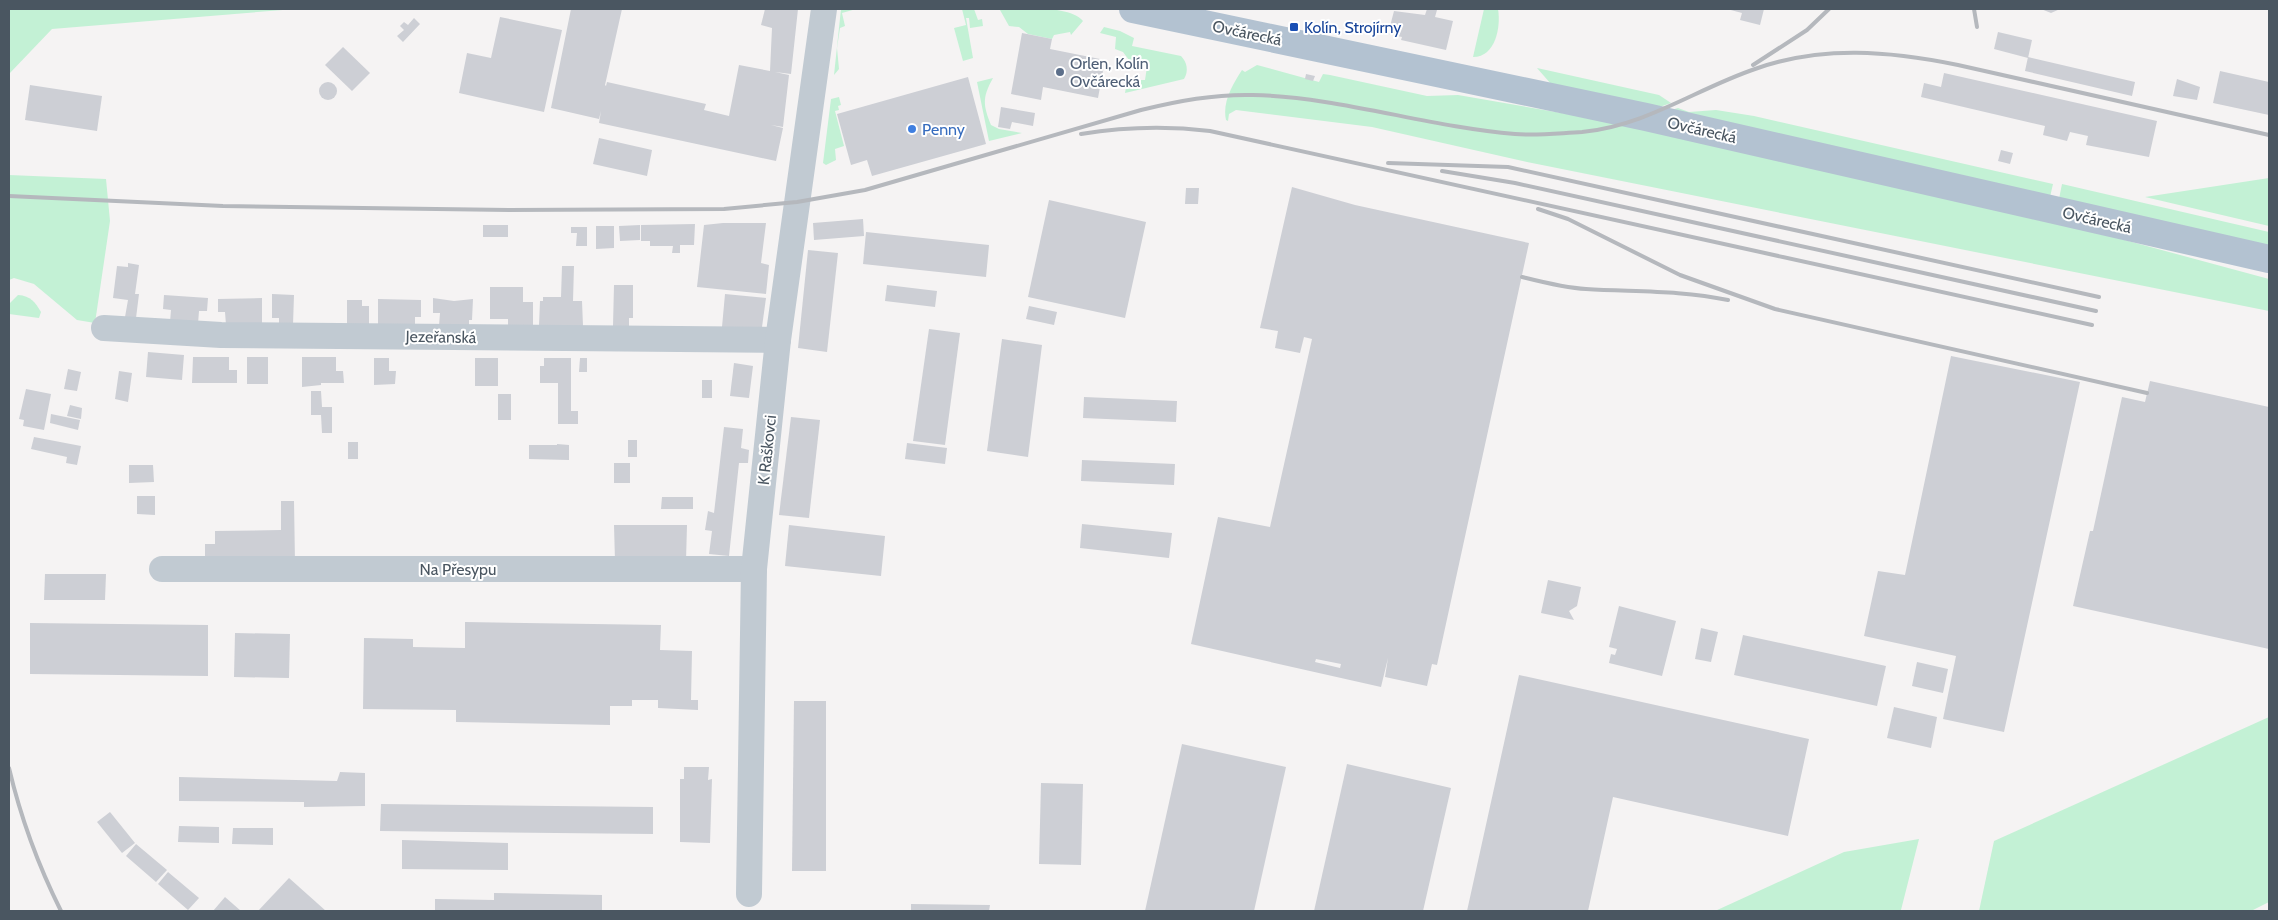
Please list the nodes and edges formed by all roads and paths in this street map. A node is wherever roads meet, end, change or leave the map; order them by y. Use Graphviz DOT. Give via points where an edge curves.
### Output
graph roads {
  1 [pos="824,9"];
  2 [pos="1133,9"];
  3 [pos="2269,260"];
  4 [pos="104,328"];
  5 [pos="778,340"];
  6 [pos="162,568"];
  7 [pos="754,569"];
  8 [pos="749,894"];
  1 -- 5 [label="street, K Raškovci"];
  2 -- 3 [label="main road, Ovčárecká" via="1646,117"];
  4 -- 5 [label="street, Jezeřanská" via="221,335"];
  5 -- 7 [label="street, K Raškovci"];
  6 -- 7 [label="street, Na Přesypu"];
  7 -- 8 [label="street, K Raškovci"];
}
